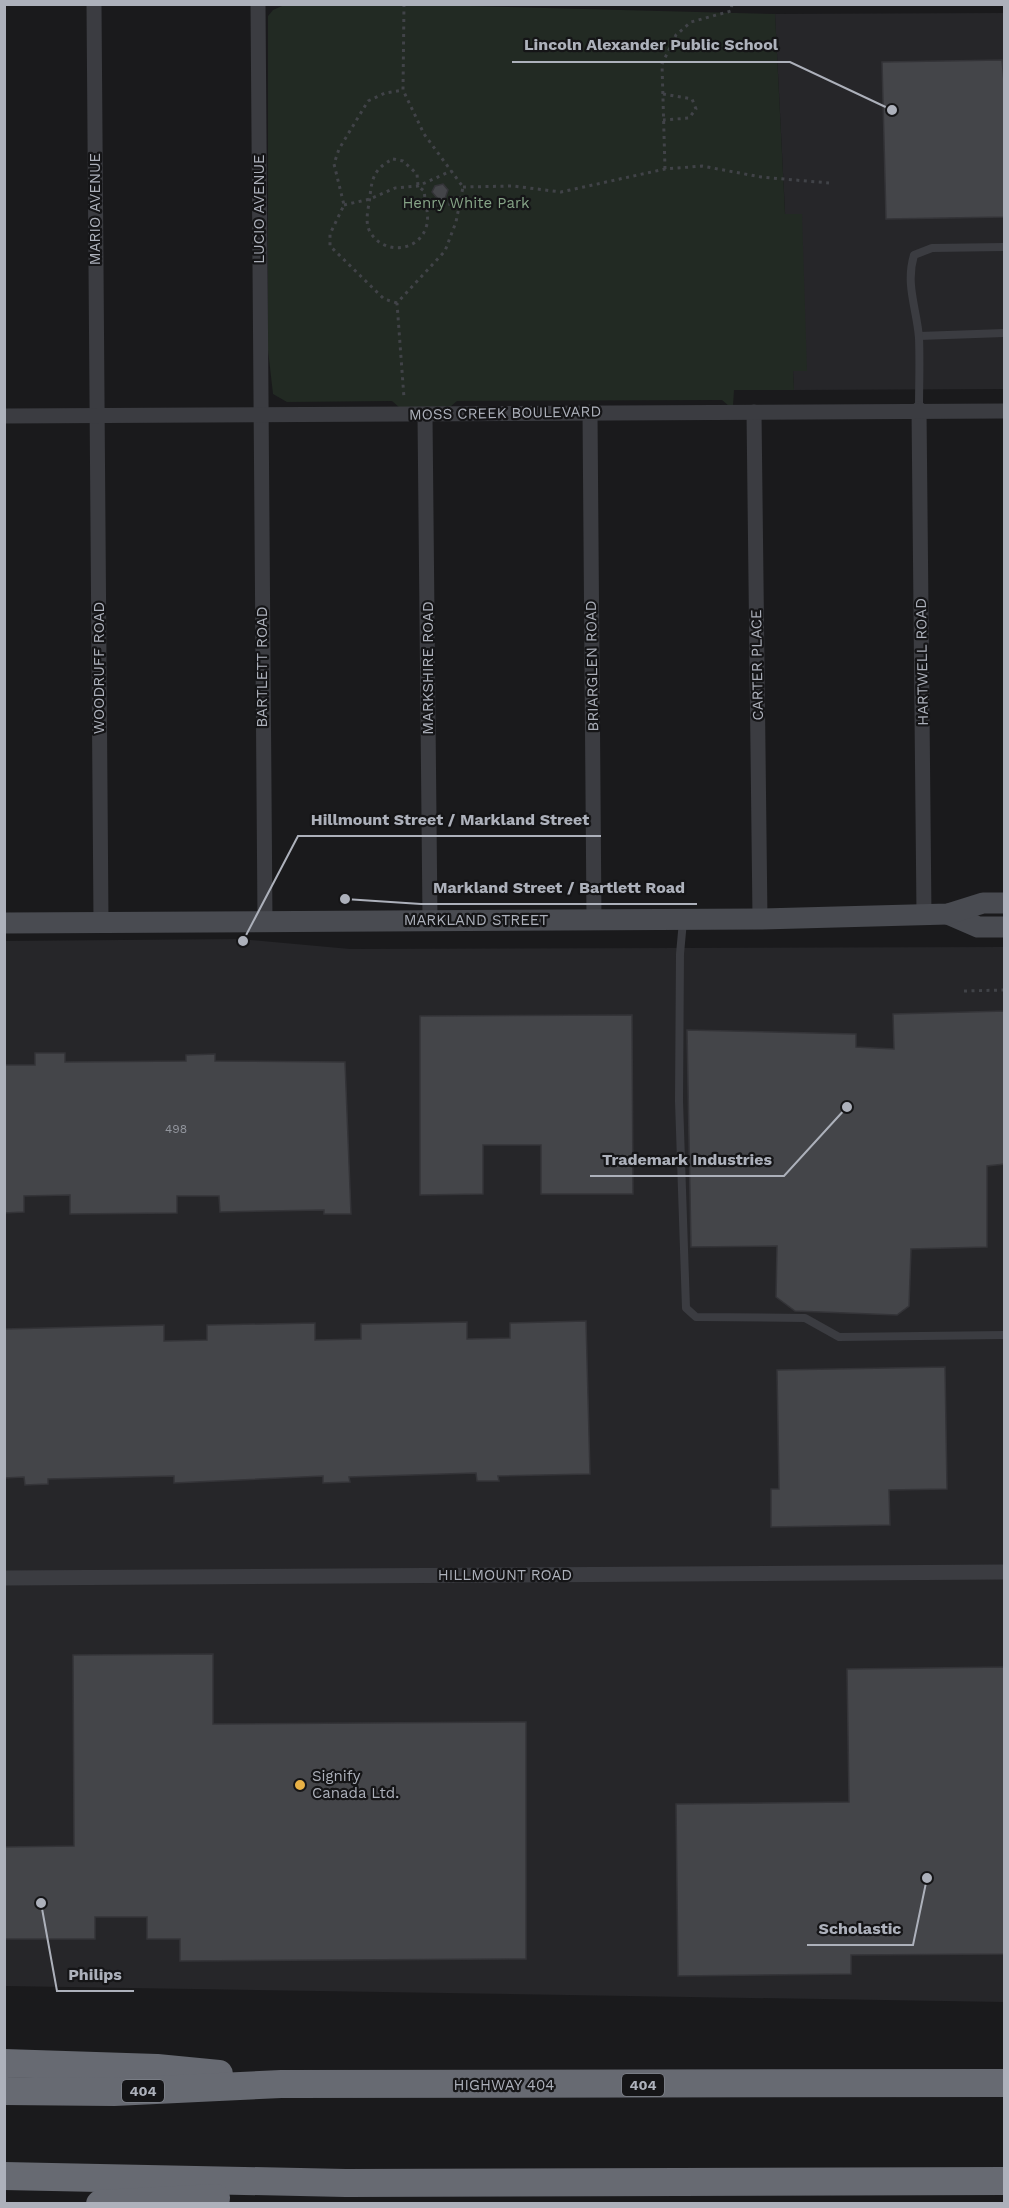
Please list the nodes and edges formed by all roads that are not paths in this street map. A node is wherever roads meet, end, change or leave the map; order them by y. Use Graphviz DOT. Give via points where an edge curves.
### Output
graph roads {
  1 [pos="94,4"];
  2 [pos="258,4"];
  3 [pos="1005,247"];
  4 [pos="1005,333"];
  5 [pos="919,336"];
  6 [pos="919,409"];
  7 [pos="1005,411"];
  8 [pos="590,412"];
  9 [pos="754,412"];
  10 [pos="260,413"];
  11 [pos="97,414"];
  12 [pos="426,415"];
  13 [pos="4,416"];
  14 [pos="1005,903"];
  15 [pos="948,914"];
  16 [pos="924,915"];
  17 [pos="594,919"];
  18 [pos="683,919"];
  19 [pos="760,919"];
  20 [pos="430,920"];
  21 [pos="265,921"];
  22 [pos="101,922"];
  23 [pos="4,923"];
  24 [pos="1005,927"];
  25 [pos="1005,1335"];
  26 [pos="1005,1572"];
  27 [pos="4,1578"];
  28 [pos="4,2063"];
  29 [pos="1005,2083"];
  30 [pos="281,2084"];
  31 [pos="4,2091"];
  32 [pos="4,2176"];
  33 [pos="1005,2181"];
  34 [pos="346,2183"];
  35 [pos="100,2204"];
  1 -- 11 [label="street, MARIO AVENUE"];
  2 -- 10 [label="street, LUCIO AVENUE"];
  3 -- 5 [label="lane" via="933,248 914,255 910,289"];
  4 -- 5 [label="lane"];
  5 -- 6 [label="lane"];
  6 -- 7 [label="street, MOSS CREEK BOULEVARD"];
  6 -- 9 [label="street, MOSS CREEK BOULEVARD"];
  6 -- 16 [label="street, HARTWELL ROAD"];
  8 -- 9 [label="street, MOSS CREEK BOULEVARD"];
  8 -- 12 [label="street, MOSS CREEK BOULEVARD"];
  8 -- 17 [label="street, BRIARGLEN ROAD"];
  9 -- 19 [label="street, CARTER PLACE"];
  10 -- 11 [label="street, MOSS CREEK BOULEVARD"];
  10 -- 12 [label="street, MOSS CREEK BOULEVARD"];
  10 -- 21 [label="street, BARTLETT ROAD"];
  11 -- 13 [label="street, MOSS CREEK BOULEVARD"];
  11 -- 22 [label="street, WOODRUFF ROAD"];
  12 -- 20 [label="street, MARKSHIRE ROAD"];
  14 -- 15 [label="street, MARKLAND STREET" via="982,903"];
  15 -- 16 [label="street, MARKLAND STREET"];
  15 -- 24 [label="street, MARKLAND STREET" via="978,927"];
  16 -- 19 [label="street, MARKLAND STREET"];
  17 -- 18 [label="street, MARKLAND STREET"];
  17 -- 20 [label="street, MARKLAND STREET"];
  18 -- 19 [label="street, MARKLAND STREET"];
  18 -- 25 [label="lane" via="679,1101 686,1308 696,1317 805,1318 839,1337"];
  20 -- 21 [label="street, MARKLAND STREET"];
  21 -- 22 [label="street, MARKLAND STREET"];
  22 -- 23 [label="street, MARKLAND STREET"];
  26 -- 27 [label="street, HILLMOUNT ROAD"];
  28 -- 30 [label="highway" via="157,2068"];
  29 -- 30 [label="highway, HIGHWAY 404 / 404"];
  30 -- 31 [label="highway, HIGHWAY 404 / 404" via="114,2092"];
  32 -- 34 [label="highway"];
  33 -- 34 [label="highway"];
  34 -- 35 [label="highway" via="299,2193"];
}
